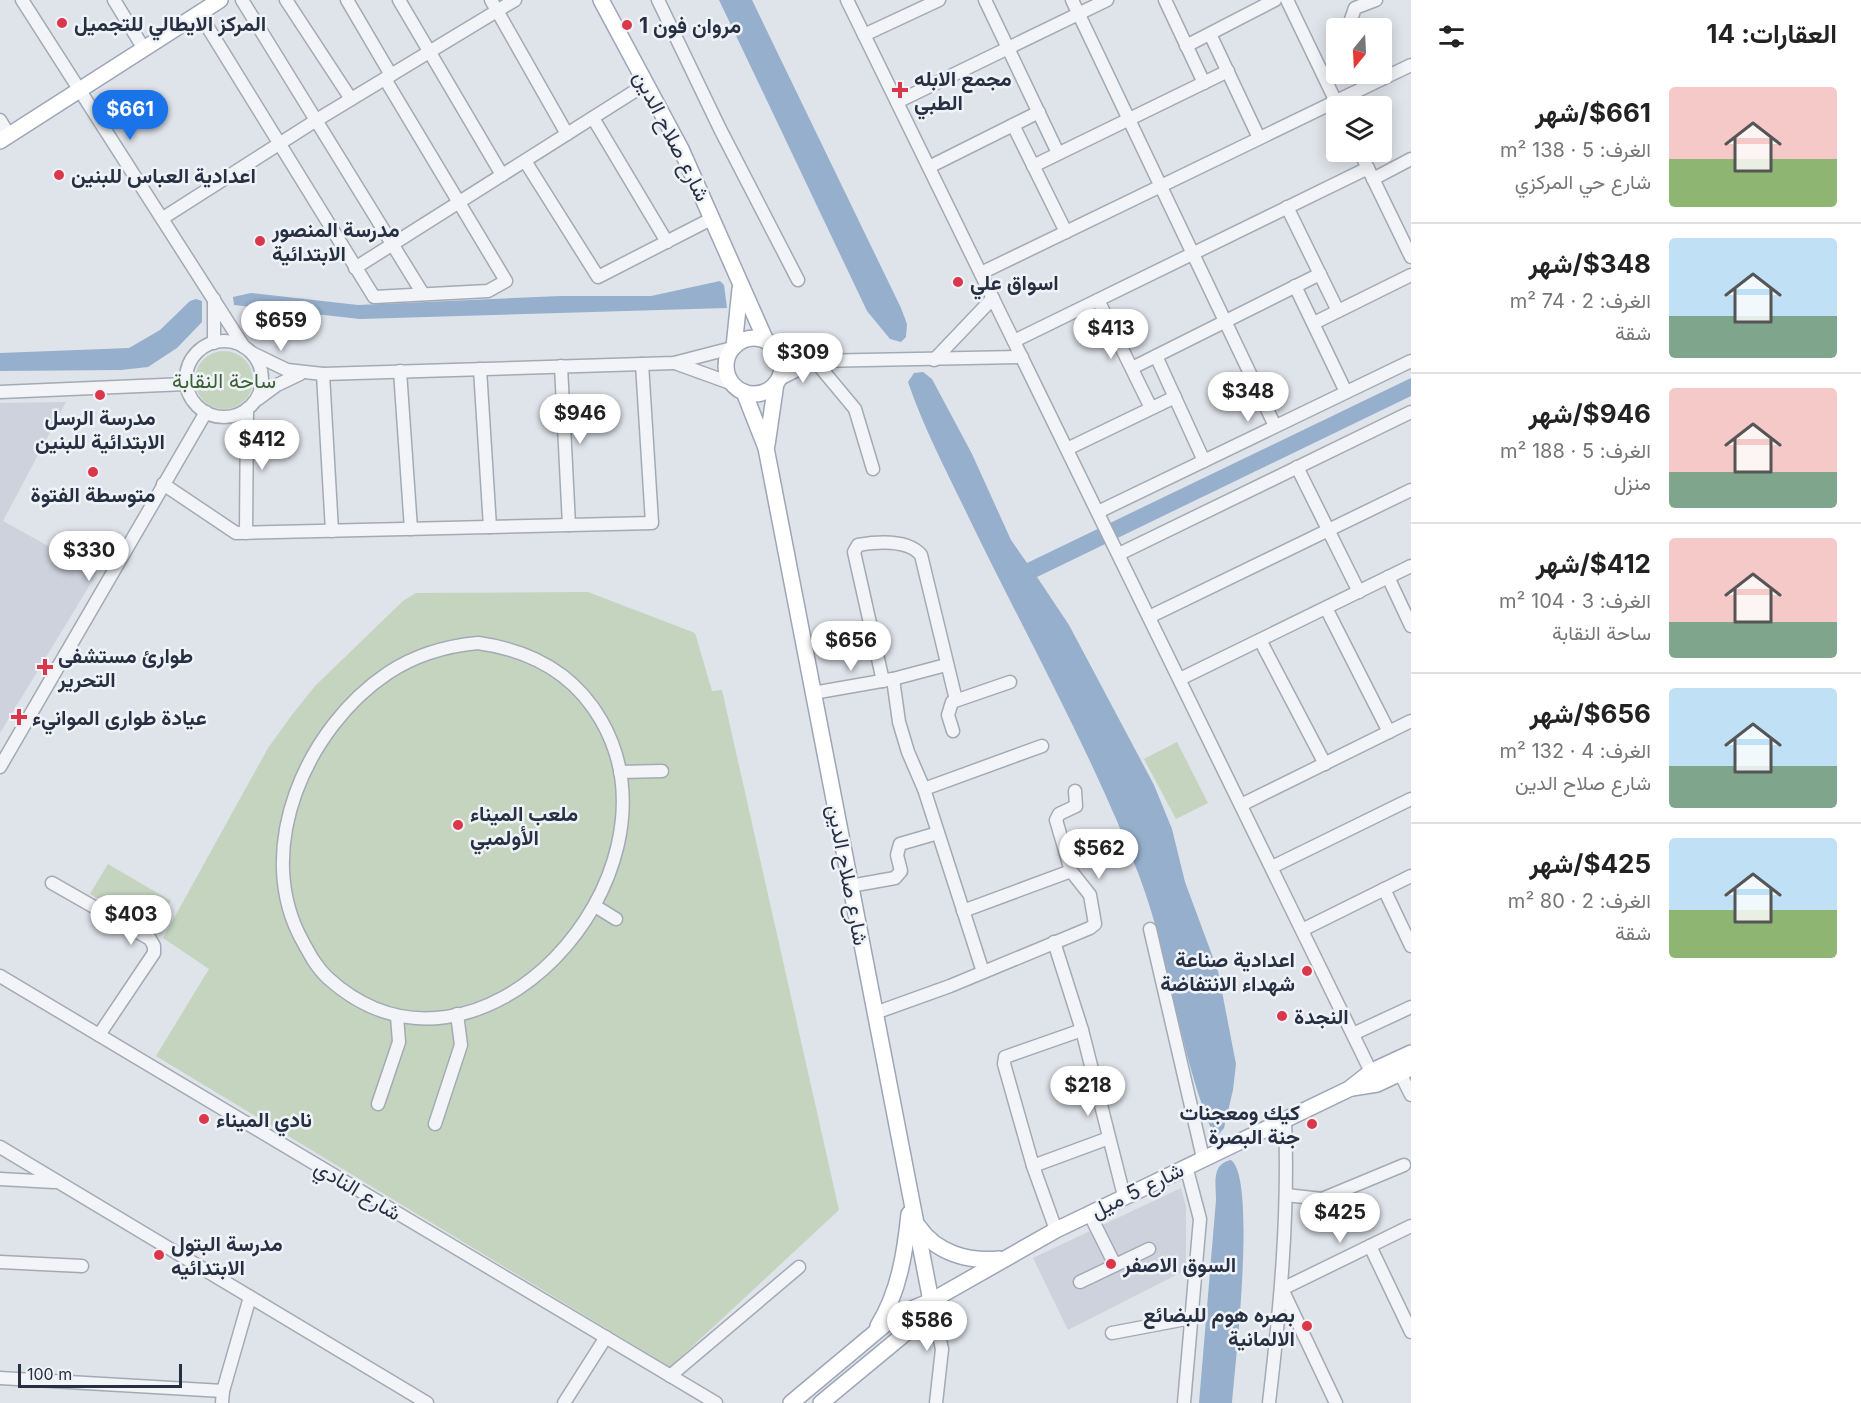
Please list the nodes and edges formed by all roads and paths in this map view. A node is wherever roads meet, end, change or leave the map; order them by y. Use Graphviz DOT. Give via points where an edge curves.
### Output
graph roads {
  1 [pos="22,0"];
  2 [pos="114,0"];
  3 [pos="220,0"];
  4 [pos="242,0"];
  5 [pos="286,0"];
  6 [pos="347,0"];
  7 [pos="399,0"];
  8 [pos="515,0"];
  9 [pos="601,0"];
  10 [pos="658,0"];
  11 [pos="848,0"];
  12 [pos="939,0"];
  13 [pos="985,0"];
  14 [pos="1072,0"];
  15 [pos="1107,0"];
  16 [pos="1165,0"];
  17 [pos="1275,0"];
  18 [pos="1287,0"];
  19 [pos="1376,0"];
  20 [pos="494,5"];
  21 [pos="202,7"];
  22 [pos="1078,14"];
  23 [pos="1352,18"];
  24 [pos="1210,34"];
  25 [pos="864,35"];
  26 [pos="1186,46"];
  27 [pos="1008,48"];
  28 [pos="144,49"];
  29 [pos="431,51"];
  30 [pos="1411,65"];
  31 [pos="1392,71"];
  32 [pos="1228,72"];
  33 [pos="388,77"];
  34 [pos="1204,83"];
  35 [pos="646,84"];
  36 [pos="1364,84"];
  37 [pos="80,90"];
  38 [pos="1333,96"];
  39 [pos="1348,96"];
  40 [pos="351,99"];
  41 [pos="897,102"];
  42 [pos="1326,109"];
  43 [pos="1039,112"];
  44 [pos="593,118"];
  45 [pos="1129,119"];
  46 [pos="0,120"];
  47 [pos="315,121"];
  48 [pos="1012,125"];
  49 [pos="567,134"];
  50 [pos="5,138"];
  51 [pos="1259,138"];
  52 [pos="279,144"];
  53 [pos="1058,153"];
  54 [pos="1411,159"];
  55 [pos="525,161"];
  56 [pos="1365,162"];
  57 [pos="1033,166"];
  58 [pos="929,167"];
  59 [pos="1371,174"];
  60 [pos="502,175"];
  61 [pos="1160,186"];
  62 [pos="458,203"];
  63 [pos="1287,207"];
  64 [pos="163,218"];
  65 [pos="713,218"];
  66 [pos="1066,232"];
  67 [pos="667,242"];
  68 [pos="392,245"];
  69 [pos="1193,254"];
  70 [pos="1411,257"];
  71 [pos="355,268"];
  72 [pos="981,273"];
  73 [pos="738,274"];
  74 [pos="1320,274"];
  75 [pos="1411,275"];
  76 [pos="798,280"];
  77 [pos="1295,286"];
  78 [pos="423,294"];
  79 [pos="214,297"];
  80 [pos="993,298"];
  81 [pos="1098,300"];
  82 [pos="1338,311"];
  83 [pos="1225,322"];
  84 [pos="1314,323"];
  85 [pos="1014,340"];
  86 [pos="766,341"];
  87 [pos="214,343"];
  88 [pos="733,348"];
  89 [pos="248,350"];
  90 [pos="779,354"];
  91 [pos="1156,356"];
  92 [pos="1022,357"];
  93 [pos="934,360"];
  94 [pos="816,361"];
  95 [pos="1411,361"];
  96 [pos="674,363"];
  97 [pos="642,364"];
  98 [pos="561,366"];
  99 [pos="1132,368"];
  100 [pos="480,369"];
  101 [pos="400,371"];
  102 [pos="300,374"];
  103 [pos="323,374"];
  104 [pos="777,381"];
  105 [pos="186,384"];
  106 [pos="738,388"];
  107 [pos="0,392"];
  108 [pos="1346,392"];
  109 [pos="1175,397"];
  110 [pos="252,405"];
  111 [pos="1151,408"];
  112 [pos="206,412"];
  113 [pos="1411,412"];
  114 [pos="1275,426"];
  115 [pos="766,448"];
  116 [pos="1067,448"];
  117 [pos="1204,461"];
  118 [pos="1298,467"];
  119 [pos="873,469"];
  120 [pos="163,484"];
  121 [pos="1411,490"];
  122 [pos="1098,512"];
  123 [pos="568,525"];
  124 [pos="490,527"];
  125 [pos="411,529"];
  126 [pos="1328,530"];
  127 [pos="332,531"];
  128 [pos="246,533"];
  129 [pos="1119,554"];
  130 [pos="1411,566"];
  131 [pos="1388,577"];
  132 [pos="1359,592"];
  133 [pos="1326,608"];
  134 [pos="1149,617"];
  135 [pos="1411,626"];
  136 [pos="1260,640"];
  137 [pos="946,665"];
  138 [pos="1180,679"];
  139 [pos="888,680"];
  140 [pos="1010,682"];
  141 [pos="813,693"];
  142 [pos="956,700"];
  143 [pos="1411,721"];
  144 [pos="953,731"];
  145 [pos="1389,732"];
  146 [pos="1042,746"];
  147 [pos="1325,764"];
  148 [pos="0,767"];
  149 [pos="662,771"];
  150 [pos="620,772"];
  151 [pos="924,789"];
  152 [pos="1075,791"];
  153 [pos="1411,799"];
  154 [pos="1241,805"];
  155 [pos="938,833"];
  156 [pos="1272,867"];
  157 [pos="1071,871"];
  158 [pos="1411,876"];
  159 [pos="52,883"];
  160 [pos="850,886"];
  161 [pos="1384,889"];
  162 [pos="595,906"];
  163 [pos="963,911"];
  164 [pos="616,919"];
  165 [pos="1150,929"];
  166 [pos="1302,930"];
  167 [pos="1054,942"];
  168 [pos="1411,946"];
  169 [pos="984,972"];
  170 [pos="0,976"];
  171 [pos="1411,1007"];
  172 [pos="875,1013"];
  173 [pos="457,1014"];
  174 [pos="397,1016"];
  175 [pos="1082,1030"];
  176 [pos="1353,1034"];
  177 [pos="99,1035"];
  178 [pos="1411,1053"];
  179 [pos="1406,1071"];
  180 [pos="1375,1078"];
  181 [pos="1411,1095"];
  182 [pos="378,1104"];
  183 [pos="1285,1120"];
  184 [pos="435,1124"];
  185 [pos="1109,1138"];
  186 [pos="1,1149"];
  187 [pos="1203,1158"];
  188 [pos="1404,1165"];
  189 [pos="1034,1166"];
  190 [pos="1186,1166"];
  191 [pos="0,1179"];
  192 [pos="59,1182"];
  193 [pos="1286,1195"];
  194 [pos="910,1196"];
  195 [pos="1124,1196"];
  196 [pos="1089,1214"];
  197 [pos="915,1221"];
  198 [pos="1411,1226"];
  199 [pos="1056,1230"];
  200 [pos="1370,1246"];
  201 [pos="1149,1249"];
  202 [pos="1002,1259"];
  203 [pos="0,1262"];
  204 [pos="1115,1265"];
  205 [pos="82,1266"];
  206 [pos="799,1267"];
  207 [pos="1080,1282"];
  208 [pos="1282,1288"];
  209 [pos="250,1297"];
  210 [pos="931,1301"];
  211 [pos="1191,1318"];
  212 [pos="1411,1332"];
  213 [pos="1112,1333"];
  214 [pos="870,1336"];
  215 [pos="606,1337"];
  216 [pos="670,1376"];
  217 [pos="0,1378"];
  218 [pos="223,1397"];
  219 [pos="427,1403"];
  220 [pos="564,1403"];
  221 [pos="716,1403"];
  222 [pos="790,1403"];
  223 [pos="821,1403"];
  224 [pos="936,1403"];
  225 [pos="1184,1403"];
  226 [pos="1269,1403"];
  227 [pos="1336,1403"];
  1 -- 37 [label="street"];
  2 -- 28 [label="street"];
  3 -- 21 [label="main road"];
  4 -- 47 [label="street"];
  5 -- 40 [label="street"];
  6 -- 33 [label="street"];
  7 -- 29 [label="street"];
  8 -- 20 [label="street"];
  9 -- 35 [label="main road, شارع صلاح الدين"];
  10 -- 76 [label="street"];
  11 -- 25 [label="street"];
  12 -- 25 [label="street"];
  13 -- 27 [label="street"];
  14 -- 22 [label="street"];
  15 -- 22 [label="street"];
  16 -- 26 [label="street"];
  17 -- 24 [label="street"];
  18 -- 38 [label="street"];
  19 -- 23 [label="street" via="1355,8"];
  20 -- 29 [label="street"];
  20 -- 49 [label="street"];
  21 -- 28 [label="main road"];
  21 -- 52 [label="street"];
  22 -- 27 [label="street"];
  22 -- 45 [label="street"];
  24 -- 26 [label="street"];
  24 -- 32 [label="street"];
  25 -- 41 [label="street"];
  26 -- 34 [label="street"];
  27 -- 41 [label="street"];
  27 -- 43 [label="street"];
  28 -- 37 [label="main road"];
  29 -- 33 [label="street"];
  29 -- 60 [label="street"];
  30 -- 31 [label="street"];
  32 -- 34 [label="street"];
  32 -- 51 [label="street"];
  33 -- 40 [label="street"];
  33 -- 62 [label="street"];
  34 -- 45 [label="street"];
  35 -- 44 [label="street"];
  35 -- 65 [label="main road, شارع صلاح الدين"];
  36 -- 39 [label="street"];
  37 -- 50 [label="main road"];
  37 -- 64 [label="street"];
  40 -- 47 [label="street"];
  41 -- 58 [label="street"];
  42 -- 51 [label="street"];
  43 -- 48 [label="street"];
  43 -- 53 [label="street"];
  44 -- 49 [label="street"];
  44 -- 67 [label="street"];
  45 -- 53 [label="street"];
  45 -- 61 [label="street"];
  46 -- 50 [label="street"];
  47 -- 52 [label="street"];
  47 -- 68 [label="street"];
  48 -- 57 [label="street"];
  48 -- 58 [label="street"];
  49 -- 55 [label="street"];
  51 -- 61 [label="street"];
  52 -- 64 [label="street"];
  52 -- 71 [label="street"];
  53 -- 57 [label="street"];
  54 -- 59 [label="street"];
  55 -- 60 [label="street"];
  55 -- 67 [label="street" via="598,278"];
  56 -- 59 [label="street"];
  57 -- 66 [label="street"];
  58 -- 72 [label="street"];
  59 -- 63 [label="street"];
  59 -- 70 [label="street"];
  60 -- 62 [label="street"];
  61 -- 66 [label="street"];
  61 -- 69 [label="street"];
  62 -- 68 [label="street"];
  62 -- 78 [label="street" via="506,281 488,291"];
  63 -- 69 [label="street"];
  63 -- 74 [label="street"];
  64 -- 79 [label="street"];
  65 -- 67 [label="street"];
  65 -- 73 [label="main road, شارع صلاح الدين"];
  66 -- 72 [label="street"];
  68 -- 71 [label="street"];
  68 -- 78 [label="street"];
  69 -- 81 [label="street"];
  69 -- 83 [label="street"];
  71 -- 78 [label="street" via="374,297"];
  72 -- 80 [label="street"];
  73 -- 86 [label="main road, شارع صلاح الدين"];
  73 -- 88 [label="main road, شارع صلاح الدين" via="740,300"];
  74 -- 77 [label="street"];
  74 -- 82 [label="street"];
  75 -- 82 [label="street"];
  77 -- 83 [label="street"];
  77 -- 84 [label="street"];
  79 -- 87 [label="street"];
  79 -- 89 [label="street"];
  80 -- 85 [label="street"];
  80 -- 93 [label="street"];
  81 -- 85 [label="street"];
  81 -- 99 [label="street"];
  82 -- 84 [label="street"];
  83 -- 91 [label="street"];
  83 -- 114 [label="street"];
  84 -- 108 [label="street"];
  85 -- 92 [label="street"];
  86 -- 88 [label="main road" via="748,339"];
  86 -- 90 [label="main road"];
  87 -- 89 [label="street" via="224,341"];
  87 -- 105 [label="street" via="196,354"];
  88 -- 96 [label="street"];
  88 -- 106 [label="main road" via="726,366"];
  89 -- 102 [label="street" via="275,366"];
  89 -- 110 [label="street" via="262,376 261,389"];
  90 -- 94 [label="street"];
  90 -- 104 [label="main road" via="782,363"];
  91 -- 99 [label="street"];
  91 -- 109 [label="street"];
  92 -- 93 [label="street"];
  92 -- 116 [label="street"];
  93 -- 94 [label="street"];
  94 -- 104 [label="street"];
  94 -- 119 [label="street" via="855,409"];
  95 -- 108 [label="street"];
  96 -- 97 [label="street"];
  96 -- 106 [label="street"];
  97 -- 98 [label="street"];
  97 -- 123 [label="street" via="652,523"];
  98 -- 100 [label="street"];
  98 -- 123 [label="street"];
  99 -- 111 [label="street"];
  100 -- 101 [label="street"];
  100 -- 124 [label="street"];
  101 -- 103 [label="street"];
  101 -- 125 [label="street"];
  102 -- 103 [label="street"];
  102 -- 110 [label="street" via="277,385"];
  103 -- 127 [label="street"];
  104 -- 106 [label="main road" via="762,393"];
  104 -- 115 [label="main road, شارع صلاح الدين"];
  105 -- 107 [label="street"];
  105 -- 112 [label="street" via="196,405"];
  106 -- 115 [label="main road, شارع صلاح الدين"];
  108 -- 114 [label="street"];
  109 -- 111 [label="street"];
  109 -- 117 [label="street"];
  110 -- 112 [label="street" via="227,417"];
  110 -- 128 [label="street"];
  111 -- 116 [label="street"];
  112 -- 120 [label="street"];
  113 -- 118 [label="street"];
  114 -- 117 [label="street"];
  115 -- 141 [label="main road, شارع صلاح الدين"];
  116 -- 122 [label="street"];
  117 -- 122 [label="street"];
  118 -- 126 [label="street"];
  118 -- 129 [label="street"];
  120 -- 128 [label="street" via="236,533"];
  120 -- 148 [label="street"];
  121 -- 126 [label="street"];
  122 -- 129 [label="street"];
  123 -- 124 [label="street"];
  124 -- 125 [label="street"];
  125 -- 127 [label="street"];
  126 -- 132 [label="street"];
  126 -- 134 [label="street"];
  127 -- 128 [label="street"];
  129 -- 134 [label="street"];
  130 -- 131 [label="street"];
  131 -- 132 [label="street"];
  131 -- 135 [label="street"];
  132 -- 133 [label="street"];
  133 -- 136 [label="street"];
  133 -- 145 [label="street"];
  134 -- 138 [label="street"];
  136 -- 138 [label="street"];
  136 -- 147 [label="street"];
  137 -- 139 [label="street"];
  137 -- 139 [label="street" via="921,555 881,541 858,545 854,552"];
  137 -- 142 [label="street"];
  138 -- 154 [label="street"];
  139 -- 141 [label="street"];
  139 -- 151 [label="street"];
  140 -- 142 [label="street"];
  141 -- 160 [label="main road, شارع صلاح الدين"];
  142 -- 144 [label="street" via="948,708"];
  143 -- 145 [label="street"];
  145 -- 147 [label="street"];
  146 -- 151 [label="street"];
  147 -- 154 [label="street"];
  149 -- 150 [label="street"];
  150 -- 162 [label="street" via="622,820 618,843"];
  150 -- 174 [label="street" via="606,729 580,691 546,664 513,650 478,643 432,652 390,671 355,700 314,753 298,788 284,842 285,888 297,931 320,970 357,999"];
  151 -- 155 [label="street"];
  152 -- 157 [label="street" via="1076,806 1059,814 1056,820"];
  153 -- 156 [label="street"];
  154 -- 156 [label="street"];
  155 -- 160 [label="street" via="900,844 899,875"];
  155 -- 163 [label="street"];
  156 -- 166 [label="street"];
  157 -- 163 [label="street"];
  157 -- 167 [label="street" via="1090,895 1095,924"];
  158 -- 161 [label="street"];
  159 -- 177 [label="street" via="150,939 154,946 154,952"];
  160 -- 172 [label="main road, شارع صلاح الدين"];
  161 -- 166 [label="street"];
  161 -- 168 [label="street"];
  162 -- 164 [label="street"];
  162 -- 173 [label="street" via="550,964 492,1002"];
  163 -- 169 [label="street"];
  165 -- 187 [label="street"];
  166 -- 176 [label="street"];
  167 -- 169 [label="street"];
  167 -- 175 [label="street"];
  169 -- 172 [label="street"];
  170 -- 177 [label="street, شارع النادي"];
  171 -- 176 [label="street"];
  172 -- 194 [label="main road, شارع صلاح الدين"];
  173 -- 174 [label="street"];
  173 -- 184 [label="street" via="461,1045"];
  174 -- 182 [label="street" via="399,1042"];
  175 -- 185 [label="street"];
  175 -- 189 [label="street" via="1005,1057"];
  176 -- 180 [label="street"];
  177 -- 215 [label="street, شارع النادي"];
  178 -- 180 [label="main road, شارع 5 ميل"];
  179 -- 180 [label="main road, شارع 5 ميل"];
  179 -- 181 [label="street"];
  180 -- 183 [label="main road, شارع 5 ميل"];
  183 -- 187 [label="main road, شارع 5 ميل"];
  183 -- 193 [label="street"];
  185 -- 189 [label="street"];
  185 -- 195 [label="street"];
  186 -- 192 [label="street"];
  187 -- 190 [label="main road, شارع 5 ميل"];
  188 -- 193 [label="street" via="1322,1199"];
  189 -- 199 [label="street"];
  190 -- 195 [label="main road, شارع 5 ميل"];
  190 -- 211 [label="street" via="1200,1219"];
  191 -- 192 [label="street"];
  192 -- 209 [label="street"];
  193 -- 208 [label="street"];
  194 -- 197 [label="main road, شارع صلاح الدين"];
  194 -- 214 [label="main road" via="897,1283 888,1309"];
  195 -- 196 [label="main road, شارع 5 ميل"];
  196 -- 199 [label="main road, شارع 5 ميل"];
  196 -- 204 [label="street"];
  197 -- 202 [label="main road" via="930,1241 951,1253"];
  197 -- 210 [label="main road, شارع صلاح الدين"];
  198 -- 200 [label="street"];
  199 -- 202 [label="main road, شارع 5 ميل"];
  200 -- 208 [label="street"];
  200 -- 212 [label="street"];
  201 -- 204 [label="street"];
  202 -- 210 [label="main road, شارع 5 ميل"];
  203 -- 205 [label="street"];
  204 -- 207 [label="street"];
  206 -- 216 [label="street"];
  208 -- 226 [label="street"];
  208 -- 227 [label="street"];
  209 -- 218 [label="street"];
  209 -- 219 [label="street"];
  210 -- 214 [label="main road" via="896,1316"];
  210 -- 223 [label="main road" via="908,1331"];
  210 -- 224 [label="street" via="942,1349"];
  211 -- 213 [label="street"];
  211 -- 225 [label="street"];
  214 -- 222 [label="main road"];
  215 -- 216 [label="street, شارع النادي"];
  215 -- 220 [label="street"];
  216 -- 221 [label="street, شارع النادي"];
  217 -- 218 [label="street"];
}
